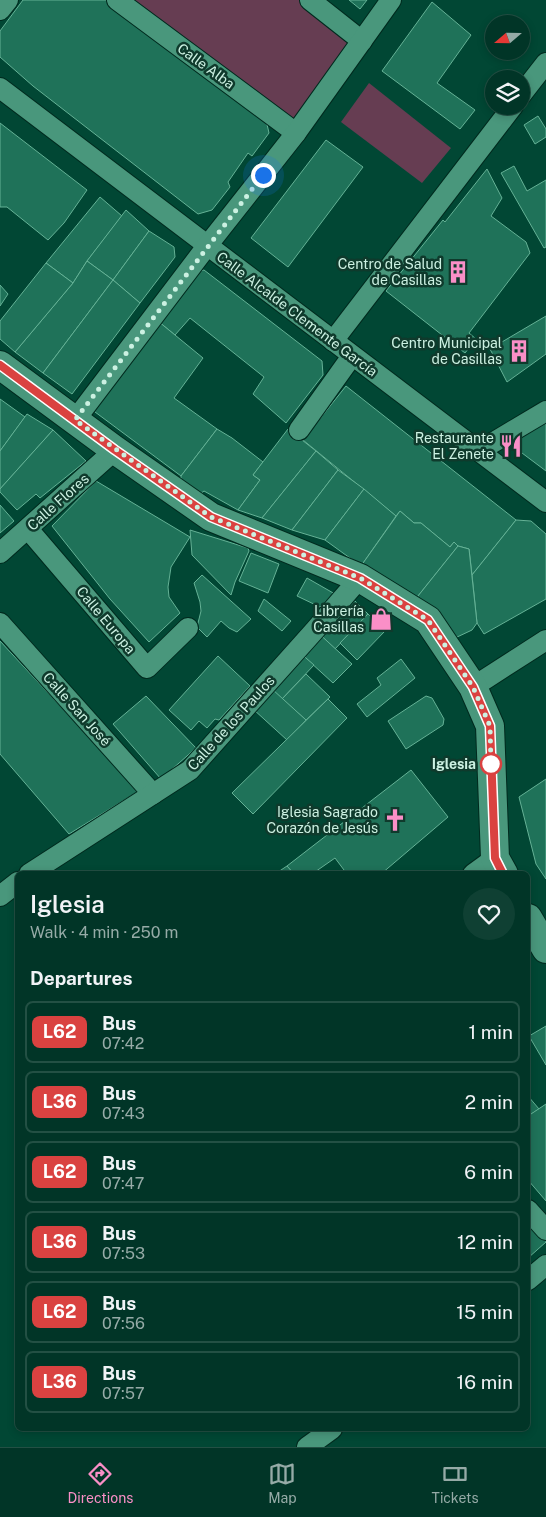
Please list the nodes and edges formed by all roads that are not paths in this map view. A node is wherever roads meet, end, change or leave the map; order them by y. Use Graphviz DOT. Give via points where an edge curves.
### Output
graph roads {
  1 [pos="8,0"];
  2 [pos="117,0"];
  3 [pos="310,0"];
  4 [pos="391,0"];
  5 [pos="0,10"];
  6 [pos="362,41"];
  7 [pos="546,63"];
  8 [pos="530,83"];
  9 [pos="0,88"];
  10 [pos="505,115"];
  11 [pos="296,133"];
  12 [pos="207,246"];
  13 [pos="333,341"];
  14 [pos="352,356"];
  15 [pos="0,364"];
  16 [pos="546,411"];
  17 [pos="75,420"];
  18 [pos="299,430"];
  19 [pos="115,450"];
  20 [pos="479,451"];
  21 [pos="546,502"];
  22 [pos="28,529"];
  23 [pos="0,553"];
  24 [pos="360,578"];
  25 [pos="0,623"];
  26 [pos="188,628"];
  27 [pos="546,640"];
  28 [pos="473,687"];
  29 [pos="153,794"];
  30 [pos="491,869"];
  31 [pos="34,871"];
  32 [pos="15,884"];
  33 [pos="0,896"];
  34 [pos="530,1212"];
  35 [pos="546,1230"];
  36 [pos="546,1266"];
  37 [pos="530,1278"];
  38 [pos="329,1431"];
  39 [pos="308,1447"];
  1 -- 5 [label="street"];
  2 -- 11 [label="street, Calle Alba"];
  3 -- 6 [label="street"];
  4 -- 6 [label="street"];
  6 -- 11 [label="street"];
  7 -- 8 [label="street"];
  9 -- 12 [label="street, Calle Alcalde Clemente García"];
  10 -- 13 [label="street"];
  11 -- 12 [label="street"];
  12 -- 13 [label="street, Calle Alcalde Clemente García"];
  12 -- 17 [label="street"];
  13 -- 14 [label="street, Calle Alcalde Clemente García"];
  14 -- 18 [label="street"];
  14 -- 20 [label="street, Calle Alcalde Clemente García"];
  15 -- 17 [label="street"];
  16 -- 20 [label="street"];
  17 -- 19 [label="street"];
  19 -- 22 [label="street, Calle Flores"];
  19 -- 24 [label="street" via="211,517"];
  20 -- 21 [label="street, Calle Alcalde Clemente García"];
  22 -- 23 [label="street, Calle Flores"];
  22 -- 26 [label="street, Calle Europa" via="147,668"];
  24 -- 28 [label="street" via="428,620"];
  24 -- 29 [label="street, Calle de los Paulos" via="190,770"];
  25 -- 29 [label="street, Calle San José"];
  27 -- 28 [label="street"];
  28 -- 30 [label="street" via="490,726"];
  29 -- 31 [label="street, Calle de los Paulos"];
  32 -- 33 [label="street"];
  34 -- 35 [label="street"];
  36 -- 37 [label="street"];
  38 -- 39 [label="street"];
}
